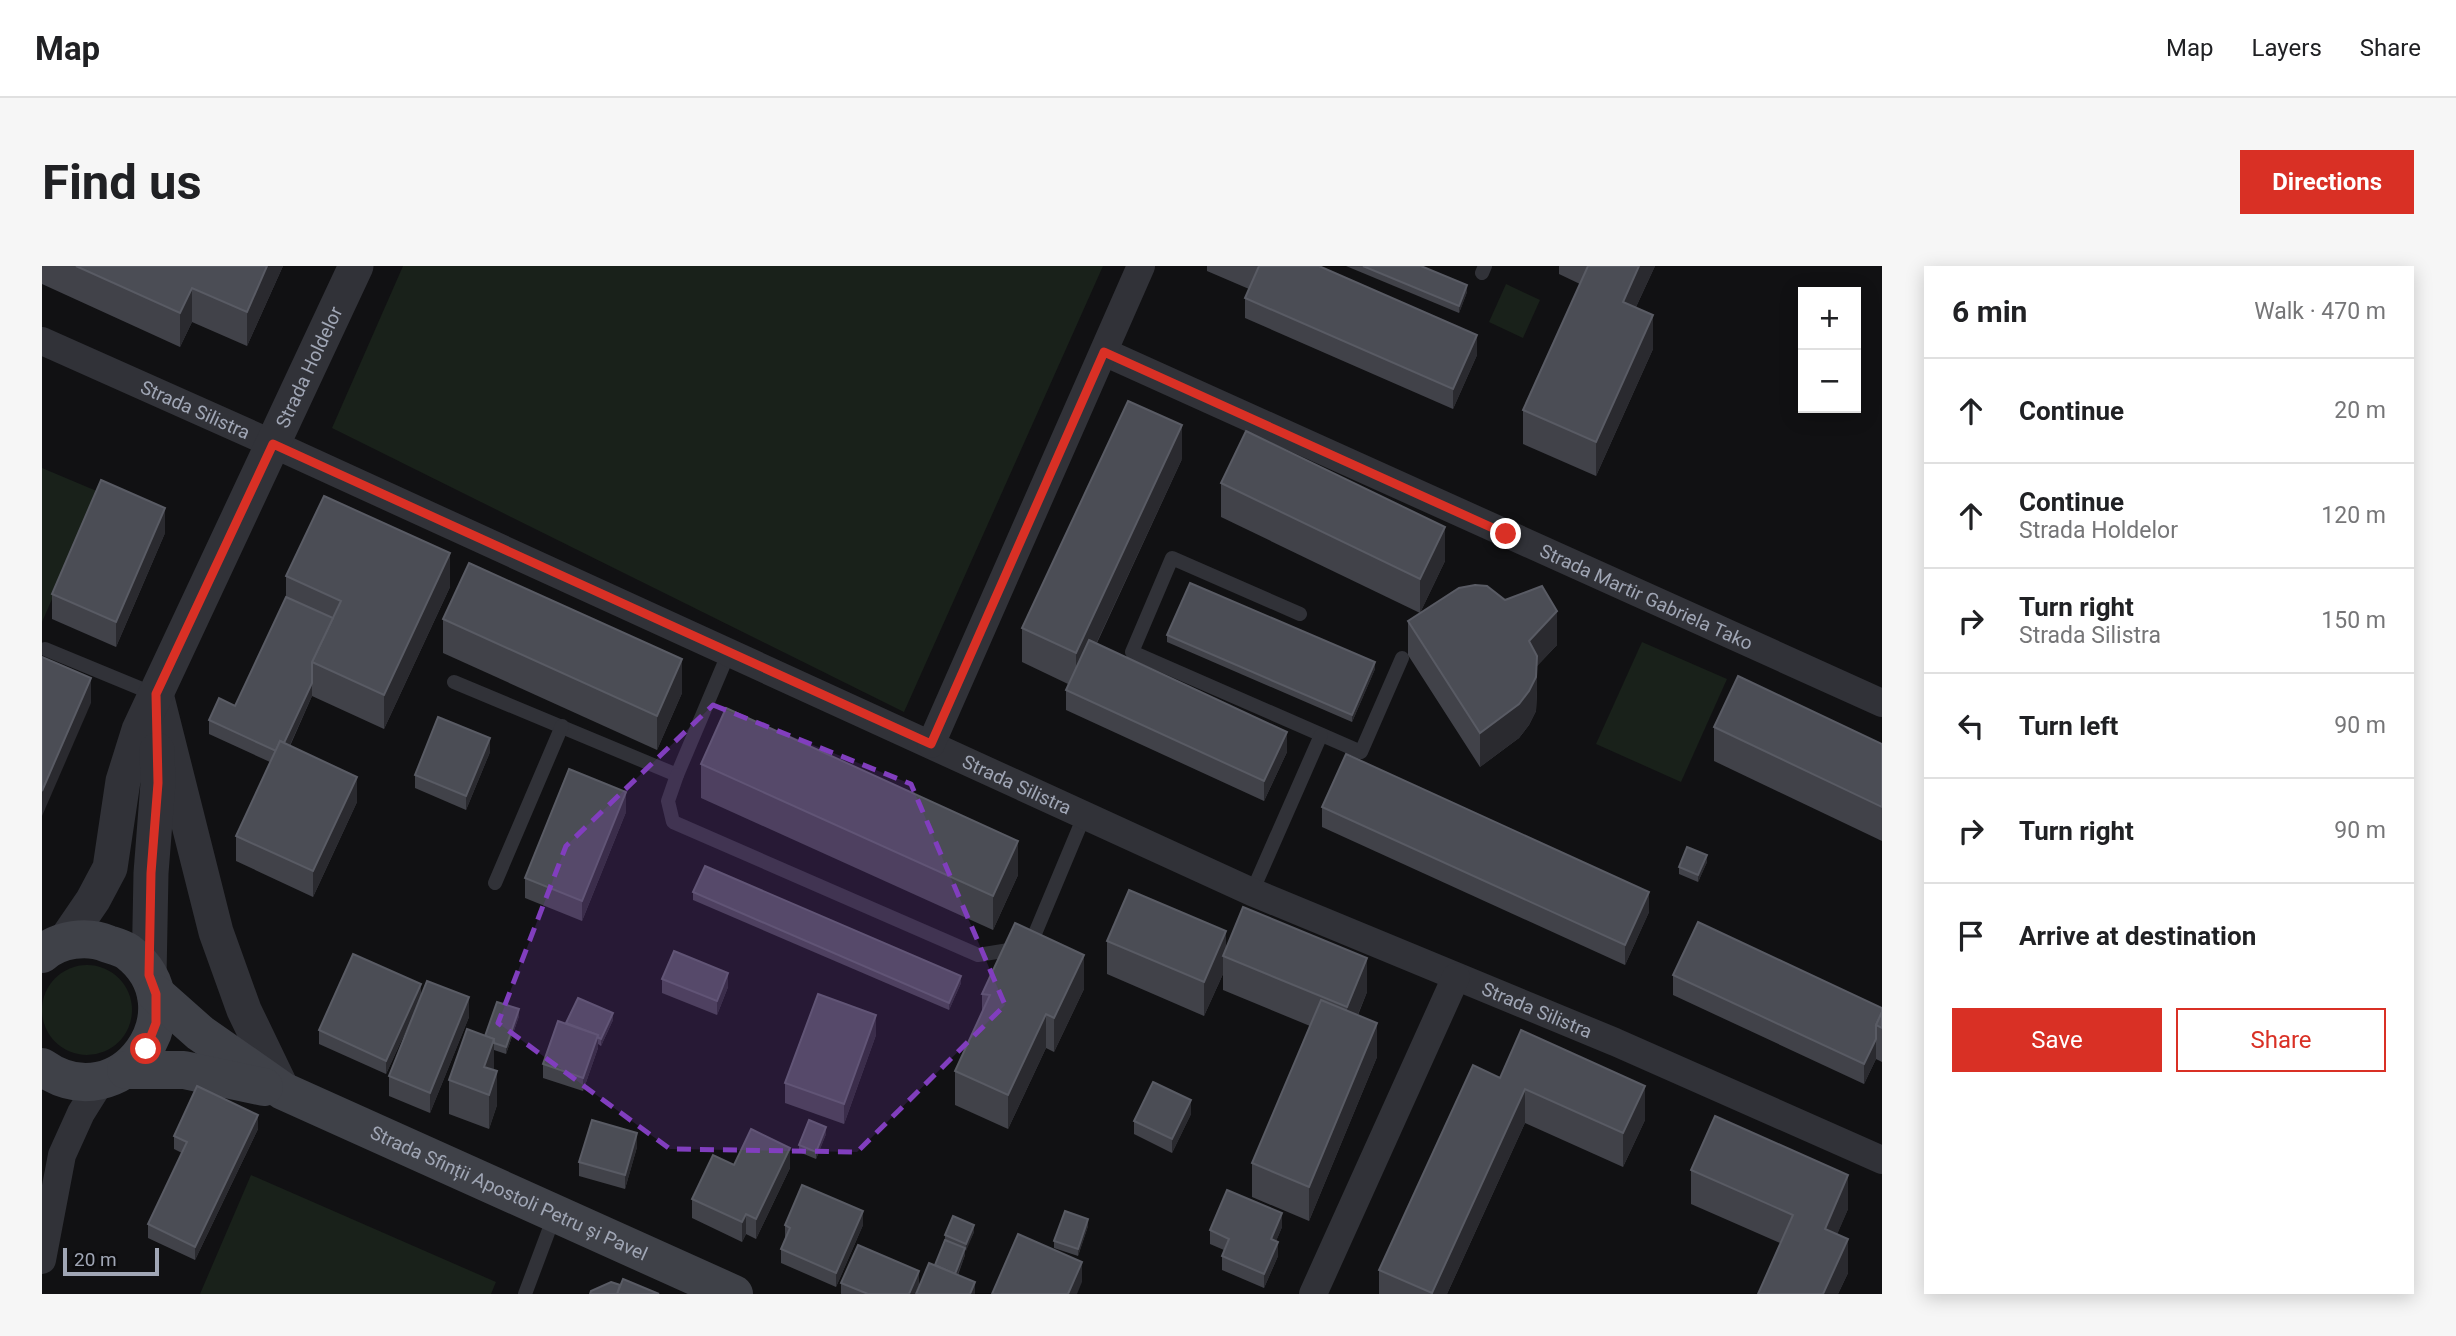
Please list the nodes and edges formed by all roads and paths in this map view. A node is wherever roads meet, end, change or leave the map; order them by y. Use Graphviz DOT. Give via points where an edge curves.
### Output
graph roads {
  1 [pos="356,266"];
  2 [pos="1142,266"];
  3 [pos="42,341"];
  4 [pos="1104,352"];
  5 [pos="273,444"];
  6 [pos="1300,614"];
  7 [pos="44,649"];
  8 [pos="729,652"];
  9 [pos="1402,658"];
  10 [pos="454,682"];
  11 [pos="156,694"];
  12 [pos="1882,703"];
  13 [pos="562,726"];
  14 [pos="1321,735"];
  15 [pos="931,744"];
  16 [pos="677,775"];
  17 [pos="1085,814"];
  18 [pos="495,883"];
  19 [pos="1252,892"];
  20 [pos="50,947"];
  21 [pos="1456,977"];
  22 [pos="152,985"];
  23 [pos="42,1068"];
  24 [pos="113,1076"];
  25 [pos="283,1091"];
  26 [pos="1882,1160"];
  27 [pos="556,1213"];
  28 [pos="42,1260"];
  29 [pos="525,1294"];
  30 [pos="734,1294"];
  31 [pos="1313,1294"];
  1 -- 5 [label="street, Strada Holdelor"];
  2 -- 4 [label="street"];
  3 -- 5 [label="street, Strada Silistra"];
  4 -- 12 [label="street, Strada Martir Gabriela Tako"];
  4 -- 15 [label="street"];
  5 -- 8 [label="street, Strada Silistra"];
  5 -- 11 [label="street, Strada Holdelor"];
  6 -- 14 [label="lane" via="1172,558 1132,652"];
  7 -- 11 [label="lane"];
  8 -- 15 [label="street, Strada Silistra"];
  8 -- 16 [label="lane"];
  9 -- 14 [label="lane" via="1361,752"];
  10 -- 13 [label="lane"];
  11 -- 20 [label="street, Strada Holdelor" via="123,782 110,868 93,900"];
  11 -- 22 [label="street, Strada Holdelor"];
  11 -- 25 [label="street" via="216,932 244,1010"];
  13 -- 16 [label="lane"];
  13 -- 18 [label="lane"];
  14 -- 19 [label="lane"];
  15 -- 17 [label="street, Strada Silistra"];
  16 -- 17 [label="lane" via="668,801 673,822 978,955 1010,950 1034,936"];
  17 -- 19 [label="street, Strada Silistra"];
  19 -- 21 [label="street, Strada Silistra"];
  20 -- 22 [label="main road, Strada Sfinții Apostoli Petru și Pavel" via="98,939 127,952"];
  21 -- 26 [label="street, Strada Silistra"];
  21 -- 31 [label="street"];
  22 -- 24 [label="main road" via="156,1023 150,1041"];
  22 -- 25 [label="main road, Strada Sfinții Apostoli Petru și Pavel" via="200,1034"];
  23 -- 24 [label="main road, Strada Sfinții Apostoli Petru și Pavel" via="76,1082"];
  24 -- 25 [label="main road, Strada Sfinții Apostoli Petru și Pavel" via="184,1070"];
  24 -- 28 [label="street" via="81,1113 62,1155"];
  25 -- 27 [label="main road, Strada Sfinții Apostoli Petru și Pavel"];
  27 -- 29 [label="lane"];
  27 -- 30 [label="main road, Strada Sfinții Apostoli Petru și Pavel"];
}
